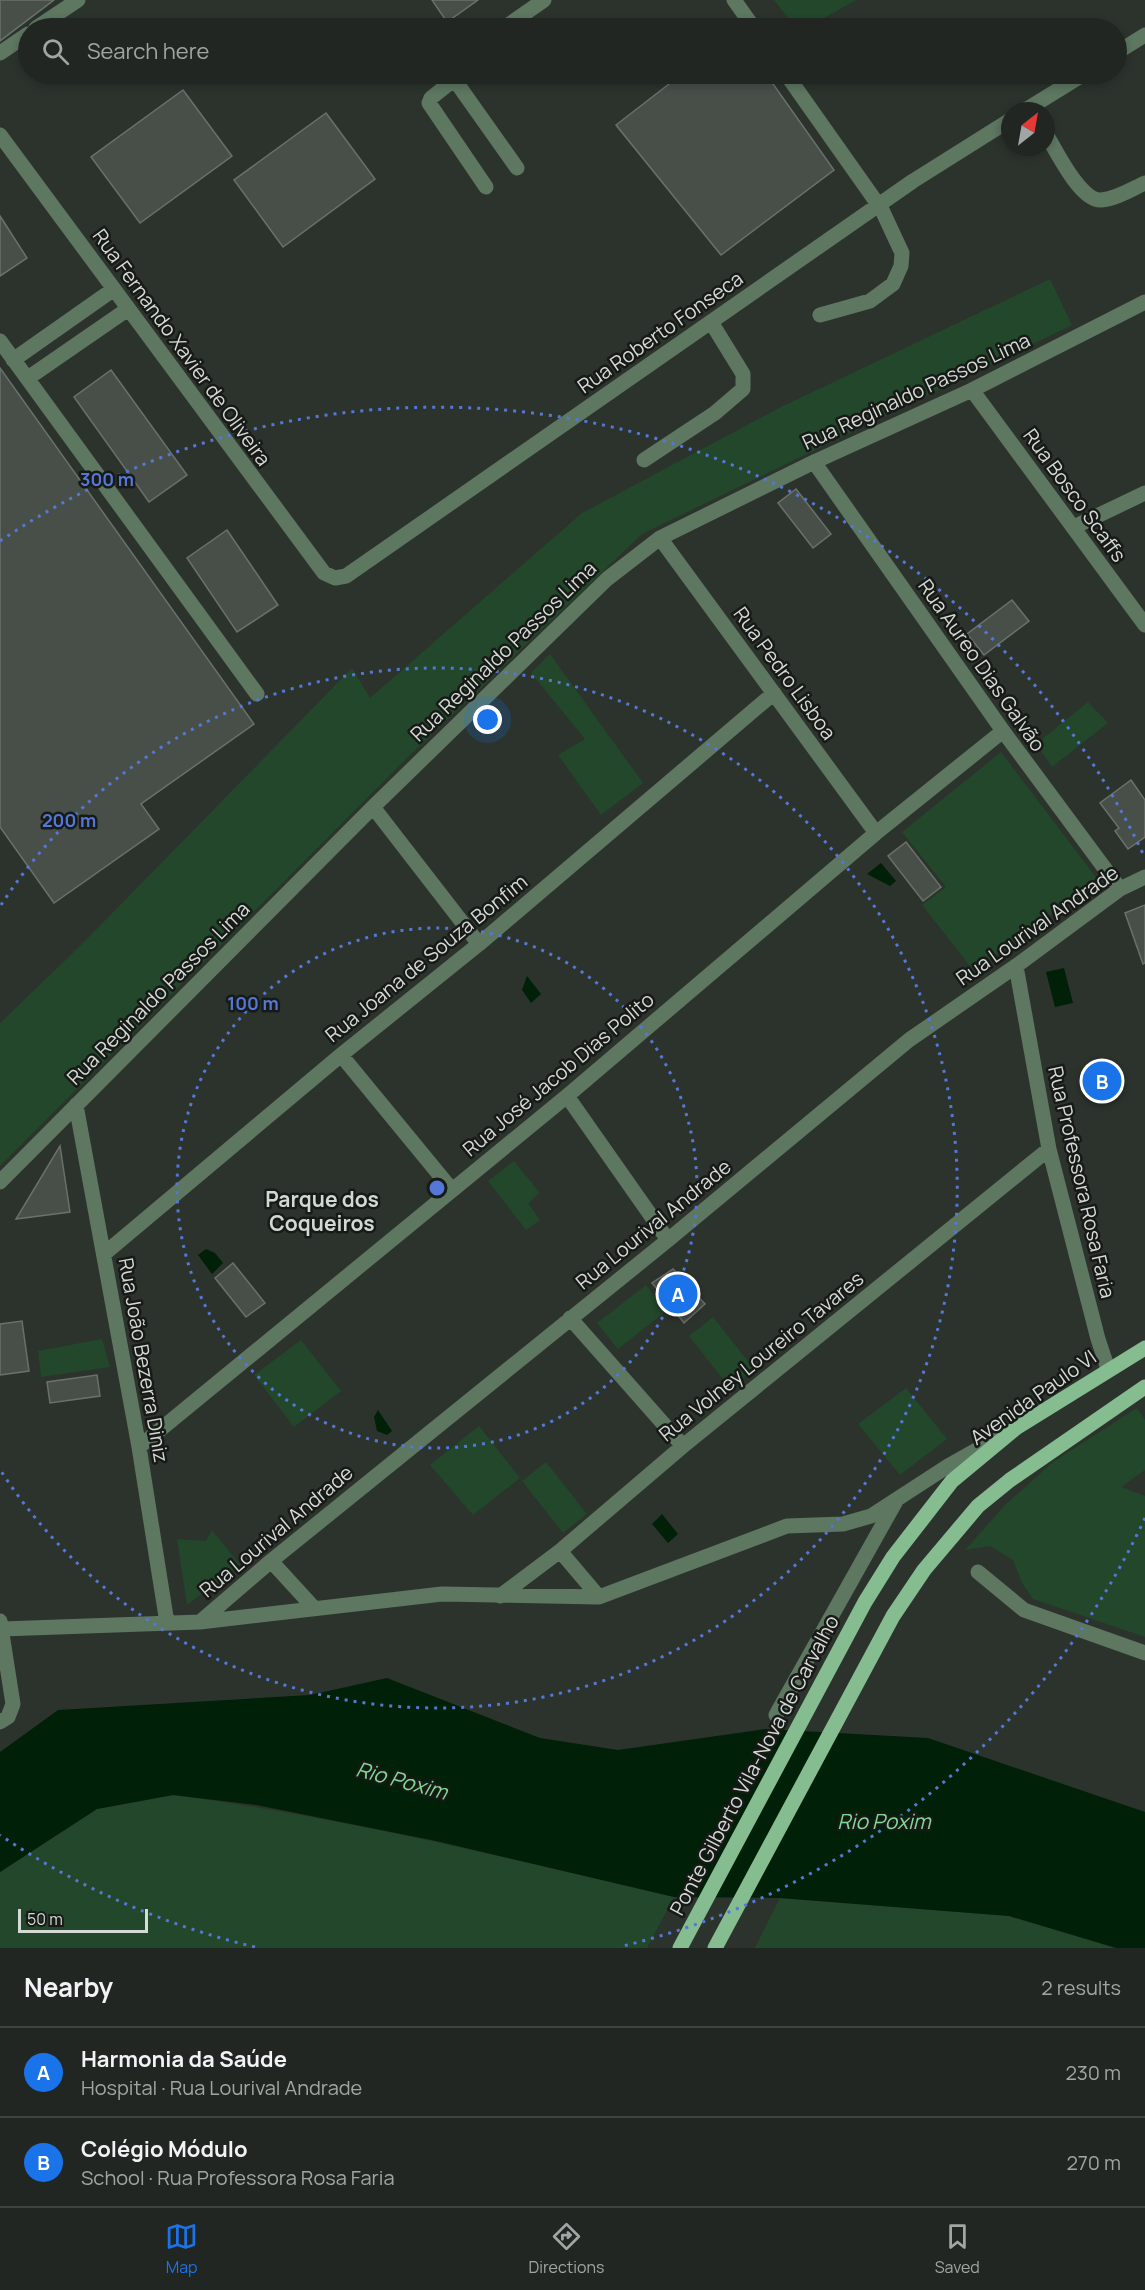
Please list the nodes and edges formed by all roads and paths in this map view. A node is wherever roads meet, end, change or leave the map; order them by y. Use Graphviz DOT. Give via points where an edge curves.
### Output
graph roads {
  1 [pos="78,0"];
  2 [pos="544,0"];
  3 [pos="734,0"];
  4 [pos="51,18"];
  5 [pos="518,18"];
  6 [pos="747,18"];
  7 [pos="1145,35"];
  8 [pos="18,40"];
  9 [pos="1127,46"];
  10 [pos="0,53"];
  11 [pos="448,84"];
  12 [pos="463,84"];
  13 [pos="793,84"];
  14 [pos="1069,84"];
  15 [pos="1041,102"];
  16 [pos="1001,126"];
  17 [pos="0,135"];
  18 [pos="1055,148"];
  19 [pos="517,168"];
  20 [pos="1145,183"];
  21 [pos="486,187"];
  22 [pos="878,206"];
  23 [pos="114,289"];
  24 [pos="1145,302"];
  25 [pos="129,309"];
  26 [pos="820,315"];
  27 [pos="711,322"];
  28 [pos="0,341"];
  29 [pos="13,360"];
  30 [pos="28,378"];
  31 [pos="972,390"];
  32 [pos="644,460"];
  33 [pos="814,462"];
  34 [pos="1145,493"];
  35 [pos="1074,528"];
  36 [pos="660,538"];
  37 [pos="335,578"];
  38 [pos="1145,625"];
  39 [pos="774,693"];
  40 [pos="257,694"];
  41 [pos="1003,731"];
  42 [pos="373,807"];
  43 [pos="876,833"];
  44 [pos="1145,877"];
  45 [pos="1120,889"];
  46 [pos="479,944"];
  47 [pos="1016,966"];
  48 [pos="341,1055"];
  49 [pos="567,1096"];
  50 [pos="76,1105"];
  51 [pos="1049,1149"];
  52 [pos="0,1182"];
  53 [pos="452,1190"];
  54 [pos="668,1240"];
  55 [pos="104,1254"];
  56 [pos="570,1318"];
  57 [pos="1145,1348"];
  58 [pos="1108,1370"];
  59 [pos="1145,1387"];
  60 [pos="1016,1428"];
  61 [pos="683,1446"];
  62 [pos="139,1447"];
  63 [pos="898,1498"];
  64 [pos="560,1551"];
  65 [pos="271,1561"];
  66 [pos="978,1572"];
  67 [pos="500,1596"];
  68 [pos="599,1597"];
  69 [pos="865,1602"];
  70 [pos="314,1608"];
  71 [pos="200,1622"];
  72 [pos="167,1623"];
  73 [pos="1,1625"];
  74 [pos="1145,1653"];
  75 [pos="776,1716"];
  76 [pos="0,1722"];
  77 [pos="680,1948"];
  78 [pos="715,1948"];
  1 -- 4 [label="street"];
  2 -- 5 [label="street"];
  3 -- 6 [label="street"];
  7 -- 9 [label="street"];
  8 -- 10 [label="street"];
  11 -- 21 [label="street" via="429,103"];
  12 -- 19 [label="street"];
  13 -- 22 [label="street"];
  14 -- 15 [label="street"];
  16 -- 22 [label="street, Rua Roberto Fonseca"];
  17 -- 23 [label="street, Rua Fernando Xavier de Oliveira"];
  18 -- 20 [label="street" via="1093,198 1114,197"];
  22 -- 26 [label="street" via="902,253 893,284 870,301"];
  22 -- 27 [label="street, Rua Roberto Fonseca"];
  23 -- 25 [label="street, Rua Fernando Xavier de Oliveira"];
  23 -- 29 [label="street"];
  24 -- 31 [label="street, Rua Reginaldo Passos Lima"];
  25 -- 30 [label="street"];
  25 -- 37 [label="street, Rua Fernando Xavier de Oliveira" via="324,573"];
  27 -- 32 [label="street" via="743,374 743,389 715,413"];
  27 -- 37 [label="street, Rua Roberto Fonseca" via="346,576"];
  28 -- 29 [label="street"];
  29 -- 30 [label="street"];
  30 -- 40 [label="street"];
  31 -- 33 [label="street, Rua Reginaldo Passos Lima"];
  31 -- 35 [label="street, Rua Bosco Scaffs"];
  33 -- 36 [label="street, Rua Reginaldo Passos Lima"];
  33 -- 41 [label="street, Rua Aureo Dias Galvão"];
  34 -- 35 [label="street"];
  35 -- 38 [label="street, Rua Bosco Scaffs"];
  36 -- 39 [label="street, Rua Pedro Lisboa"];
  36 -- 42 [label="street, Rua Reginaldo Passos Lima" via="607,579"];
  39 -- 43 [label="street, Rua Pedro Lisboa"];
  39 -- 46 [label="street, Rua Joana de Souza Bonfim"];
  41 -- 43 [label="street, Rua José Jacob Dias Polito"];
  41 -- 45 [label="street, Rua Aureo Dias Galvão"];
  42 -- 46 [label="street"];
  42 -- 50 [label="street, Rua Reginaldo Passos Lima"];
  43 -- 49 [label="street, Rua José Jacob Dias Polito"];
  44 -- 45 [label="street, Rua Lourival Andrade"];
  45 -- 47 [label="street, Rua Lourival Andrade"];
  46 -- 48 [label="street, Rua Joana de Souza Bonfim"];
  47 -- 51 [label="street, Rua Professora Rosa Faria"];
  47 -- 54 [label="street, Rua Lourival Andrade" via="909,1040"];
  48 -- 53 [label="street"];
  48 -- 55 [label="street, Rua Joana de Souza Bonfim"];
  49 -- 53 [label="street, Rua José Jacob Dias Polito"];
  49 -- 54 [label="street"];
  50 -- 52 [label="street, Rua Reginaldo Passos Lima"];
  50 -- 55 [label="street, Rua João Bezerra Diniz"];
  51 -- 58 [label="street, Rua Professora Rosa Faria"];
  51 -- 61 [label="street, Rua Volney Loureiro Tavares"];
  53 -- 62 [label="street, Rua José Jacob Dias Polito"];
  54 -- 56 [label="street, Rua Lourival Andrade"];
  55 -- 62 [label="street, Rua João Bezerra Diniz"];
  56 -- 61 [label="street"];
  56 -- 65 [label="street, Rua Lourival Andrade"];
  57 -- 58 [label="main road, Avenida Paulo VI"];
  58 -- 60 [label="main road, Avenida Paulo VI"];
  59 -- 78 [label="main road" via="1010,1479 978,1506 924,1570 894,1616"];
  60 -- 63 [label="street"];
  60 -- 69 [label="main road, Avenida Paulo VI" via="952,1481 893,1557"];
  61 -- 64 [label="street, Rua Volney Loureiro Tavares"];
  62 -- 72 [label="street, Rua João Bezerra Diniz"];
  63 -- 68 [label="street" via="871,1516 843,1524 787,1526"];
  63 -- 75 [label="street"];
  64 -- 67 [label="street, Rua Volney Loureiro Tavares"];
  64 -- 68 [label="street"];
  65 -- 70 [label="street"];
  65 -- 71 [label="street, Rua Lourival Andrade"];
  66 -- 74 [label="street" via="1024,1610"];
  67 -- 68 [label="street"];
  67 -- 70 [label="street" via="442,1594"];
  69 -- 77 [label="main road, Ponte Gilberto Vila-Nova de Carvalho"];
  70 -- 71 [label="street"];
  71 -- 72 [label="street"];
  72 -- 73 [label="street"];
  73 -- 76 [label="street" via="13,1704 8,1717"];
}
